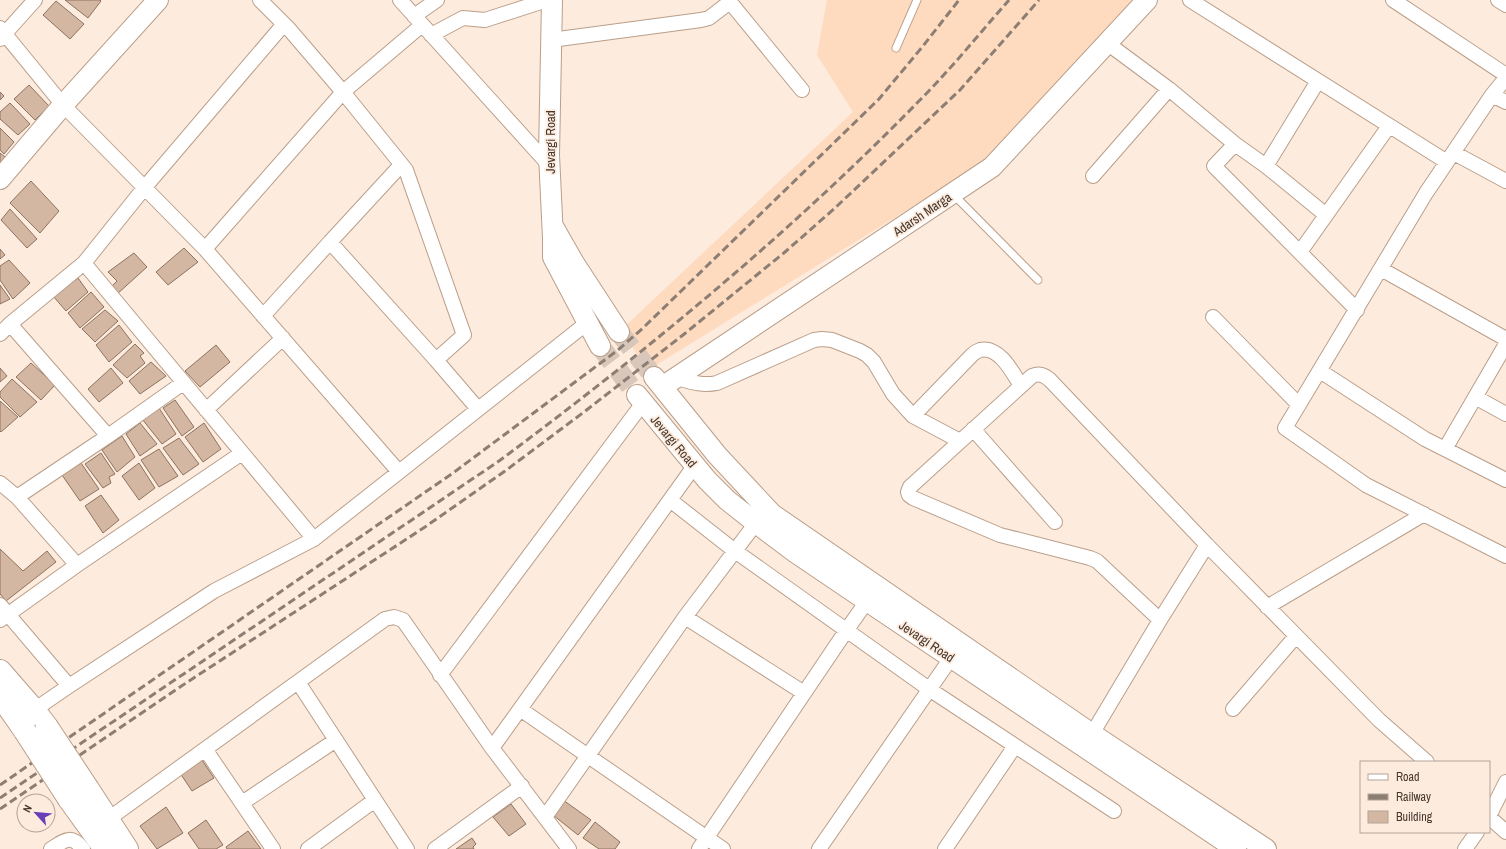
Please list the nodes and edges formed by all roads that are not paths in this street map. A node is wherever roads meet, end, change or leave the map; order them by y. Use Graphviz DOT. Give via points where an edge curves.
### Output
graph roads {
  1 [pos="35,0"];
  2 [pos="158,0"];
  3 [pos="260,0"];
  4 [pos="400,0"];
  5 [pos="437,0"];
  6 [pos="547,0"];
  7 [pos="552,0"];
  8 [pos="917,0"];
  9 [pos="1147,0"];
  10 [pos="1190,0"];
  11 [pos="1393,0"];
  12 [pos="1498,0"];
  13 [pos="731,1"];
  14 [pos="1506,5"];
  15 [pos="284,24"];
  16 [pos="422,25"];
  17 [pos="2,34"];
  18 [pos="551,40"];
  19 [pos="1107,43"];
  20 [pos="896,48"];
  21 [pos="1506,76"];
  22 [pos="1318,81"];
  23 [pos="1169,89"];
  24 [pos="802,90"];
  25 [pos="343,92"];
  26 [pos="1492,95"];
  27 [pos="1506,102"];
  28 [pos="63,104"];
  29 [pos="1389,126"];
  30 [pos="1234,144"];
  31 [pos="1450,157"];
  32 [pos="401,165"];
  33 [pos="549,165"];
  34 [pos="1266,166"];
  35 [pos="1093,176"];
  36 [pos="0,179"];
  37 [pos="1506,181"];
  38 [pos="145,187"];
  39 [pos="952,194"];
  40 [pos="1326,215"];
  41 [pos="552,224"];
  42 [pos="330,242"];
  43 [pos="205,249"];
  44 [pos="1300,252"];
  45 [pos="84,263"];
  46 [pos="1381,269"];
  47 [pos="1038,280"];
  48 [pos="1357,310"];
  49 [pos="264,316"];
  50 [pos="1213,317"];
  51 [pos="587,323"];
  52 [pos="10,324"];
  53 [pos="619,332"];
  54 [pos="0,334"];
  55 [pos="282,338"];
  56 [pos="1506,339"];
  57 [pos="1506,344"];
  58 [pos="600,346"];
  59 [pos="436,360"];
  60 [pos="1320,371"];
  61 [pos="664,381"];
  62 [pos="183,383"];
  63 [pos="1021,386"];
  64 [pos="1476,397"];
  65 [pos="640,399"];
  66 [pos="1299,405"];
  67 [pos="478,409"];
  68 [pos="206,410"];
  69 [pos="1506,414"];
  70 [pos="913,416"];
  71 [pos="973,429"];
  72 [pos="108,436"];
  73 [pos="960,441"];
  74 [pos="1445,449"];
  75 [pos="242,453"];
  76 [pos="695,465"];
  77 [pos="399,472"];
  78 [pos="1506,480"];
  79 [pos="0,483"];
  80 [pos="17,497"];
  81 [pos="670,500"];
  82 [pos="1424,514"];
  83 [pos="761,516"];
  84 [pos="1055,522"];
  85 [pos="314,539"];
  86 [pos="1207,545"];
  87 [pos="735,551"];
  88 [pos="1506,556"];
  89 [pos="78,565"];
  90 [pos="867,602"];
  91 [pos="1268,607"];
  92 [pos="3,613"];
  93 [pos="684,617"];
  94 [pos="1160,620"];
  95 [pos="846,630"];
  96 [pos="1296,636"];
  97 [pos="951,658"];
  98 [pos="0,671"];
  99 [pos="440,674"];
  100 [pos="298,682"];
  101 [pos="69,686"];
  102 [pos="929,689"];
  103 [pos="804,693"];
  104 [pos="0,695"];
  105 [pos="520,709"];
  106 [pos="1233,709"];
  107 [pos="40,719"];
  108 [pos="1092,734"];
  109 [pos="336,740"];
  110 [pos="1015,746"];
  111 [pos="492,748"];
  112 [pos="205,749"];
  113 [pos="588,756"];
  114 [pos="1426,761"];
  115 [pos="1506,782"];
  116 [pos="522,786"];
  117 [pos="376,800"];
  118 [pos="242,803"];
  119 [pos="1114,811"];
  120 [pos="1490,815"];
  121 [pos="545,817"];
  122 [pos="1490,818"];
  123 [pos="107,820"];
  124 [pos="1506,832"];
  125 [pos="1476,833"];
  126 [pos="703,844"];
  127 [pos="51,849"];
  128 [pos="83,849"];
  129 [pos="105,849"];
  130 [pos="127,849"];
  131 [pos="273,849"];
  132 [pos="308,849"];
  133 [pos="407,849"];
  134 [pos="435,849"];
  135 [pos="569,849"];
  136 [pos="723,849"];
  137 [pos="819,849"];
  138 [pos="945,849"];
  139 [pos="1236,849"];
  140 [pos="1266,849"];
  141 [pos="1465,849"];
  1 -- 17 [label="street"];
  2 -- 28 [label="main road"];
  3 -- 15 [label="street"];
  4 -- 16 [label="street"];
  5 -- 16 [label="street"];
  6 -- 16 [label="street" via="485,20 463,18"];
  7 -- 18 [label="main road, Jevargi Road"];
  8 -- 20 [label="lane"];
  9 -- 19 [label="main road, Adarsh Marga"];
  10 -- 22 [label="street"];
  11 -- 21 [label="street"];
  12 -- 14 [label="street"];
  13 -- 18 [label="street" via="709,18 701,20"];
  13 -- 24 [label="street"];
  15 -- 25 [label="street"];
  15 -- 38 [label="street"];
  16 -- 25 [label="street"];
  16 -- 33 [label="street"];
  17 -- 28 [label="street"];
  18 -- 33 [label="main road, Jevargi Road"];
  19 -- 23 [label="street"];
  19 -- 39 [label="main road, Adarsh Marga" via="992,168"];
  21 -- 26 [label="street"];
  22 -- 29 [label="street"];
  22 -- 34 [label="street"];
  23 -- 30 [label="street"];
  23 -- 35 [label="street"];
  25 -- 32 [label="street"];
  25 -- 43 [label="street"];
  26 -- 27 [label="street"];
  26 -- 31 [label="street"];
  28 -- 36 [label="main road"];
  28 -- 38 [label="street"];
  29 -- 31 [label="street"];
  29 -- 40 [label="street"];
  30 -- 34 [label="street"];
  30 -- 44 [label="street" via="1214,166"];
  31 -- 37 [label="street"];
  31 -- 46 [label="street"];
  32 -- 42 [label="street"];
  32 -- 59 [label="street" via="406,170 464,335"];
  33 -- 41 [label="main road, Jevargi Road"];
  34 -- 40 [label="street"];
  38 -- 43 [label="street"];
  38 -- 45 [label="street"];
  39 -- 47 [label="lane"];
  39 -- 61 [label="main road, Adarsh Marga"];
  40 -- 44 [label="street"];
  41 -- 51 [label="main road, Jevargi Road" via="553,257"];
  41 -- 53 [label="main road"];
  42 -- 49 [label="street"];
  42 -- 59 [label="street"];
  43 -- 49 [label="street"];
  44 -- 48 [label="street"];
  45 -- 52 [label="street"];
  45 -- 62 [label="street"];
  46 -- 48 [label="street"];
  46 -- 56 [label="street"];
  48 -- 60 [label="street"];
  49 -- 55 [label="street"];
  50 -- 66 [label="street"];
  51 -- 58 [label="main road, Jevargi Road"];
  51 -- 67 [label="street"];
  52 -- 54 [label="street"];
  52 -- 72 [label="street"];
  55 -- 68 [label="street"];
  55 -- 77 [label="street"];
  57 -- 64 [label="street"];
  59 -- 67 [label="street"];
  60 -- 66 [label="street"];
  60 -- 74 [label="street" via="1425,439"];
  61 -- 70 [label="street" via="708,385 717,383 822,338 860,351 867,356 874,362 893,394"];
  61 -- 83 [label="main road"];
  62 -- 68 [label="street"];
  62 -- 72 [label="street"];
  63 -- 70 [label="street" via="999,356 988,350 980,350 972,355"];
  63 -- 71 [label="street"];
  63 -- 86 [label="street" via="1038,373 1050,380"];
  64 -- 69 [label="street"];
  64 -- 74 [label="street"];
  65 -- 76 [label="main road, Jevargi Road"];
  65 -- 99 [label="street"];
  66 -- 82 [label="street" via="1285,428 1366,485"];
  67 -- 77 [label="street"];
  68 -- 75 [label="street"];
  70 -- 73 [label="street"];
  71 -- 73 [label="street"];
  71 -- 84 [label="street"];
  72 -- 80 [label="street"];
  73 -- 94 [label="street" via="913,483 909,495 1000,535 1097,561"];
  74 -- 78 [label="street"];
  75 -- 85 [label="street"];
  75 -- 89 [label="street"];
  76 -- 81 [label="street"];
  76 -- 83 [label="main road, Jevargi Road" via="727,500"];
  77 -- 85 [label="street"];
  79 -- 80 [label="street"];
  80 -- 89 [label="street"];
  81 -- 87 [label="street"];
  81 -- 105 [label="street"];
  82 -- 88 [label="street"];
  82 -- 91 [label="street"];
  83 -- 87 [label="street"];
  83 -- 90 [label="main road, Jevargi Road" via="796,553"];
  83 -- 108 [label="main road" via="772,514"];
  85 -- 101 [label="street" via="214,591"];
  86 -- 91 [label="street"];
  86 -- 94 [label="street"];
  87 -- 93 [label="street"];
  87 -- 95 [label="street"];
  89 -- 92 [label="street"];
  90 -- 95 [label="street"];
  90 -- 97 [label="main road, Jevargi Road"];
  91 -- 96 [label="street"];
  92 -- 101 [label="street"];
  93 -- 103 [label="street"];
  93 -- 113 [label="street"];
  94 -- 108 [label="street"];
  95 -- 102 [label="street"];
  95 -- 103 [label="street"];
  96 -- 106 [label="street"];
  96 -- 114 [label="street" via="1380,720"];
  97 -- 102 [label="street"];
  97 -- 139 [label="main road, Jevargi Road"];
  98 -- 107 [label="main road"];
  99 -- 100 [label="street" via="402,620 394,616 385,619"];
  99 -- 111 [label="street"];
  100 -- 109 [label="street"];
  100 -- 112 [label="street"];
  101 -- 107 [label="street"];
  102 -- 110 [label="street"];
  102 -- 137 [label="street"];
  103 -- 126 [label="street"];
  104 -- 129 [label="main road, bridge" via="69,800"];
  105 -- 111 [label="street"];
  105 -- 113 [label="street"];
  107 -- 123 [label="main road, bridge"];
  108 -- 140 [label="main road"];
  109 -- 117 [label="street"];
  109 -- 118 [label="street"];
  110 -- 119 [label="street"];
  110 -- 138 [label="street"];
  111 -- 116 [label="street"];
  112 -- 118 [label="street"];
  112 -- 123 [label="street"];
  113 -- 121 [label="street"];
  113 -- 126 [label="street"];
  115 -- 120 [label="street"];
  116 -- 121 [label="street"];
  116 -- 134 [label="street"];
  117 -- 132 [label="street"];
  117 -- 133 [label="street"];
  118 -- 131 [label="street"];
  121 -- 135 [label="street"];
  122 -- 124 [label="street"];
  123 -- 130 [label="main road"];
  125 -- 141 [label="street"];
  126 -- 136 [label="street"];
  127 -- 128 [label="street" via="70,839"];
}
